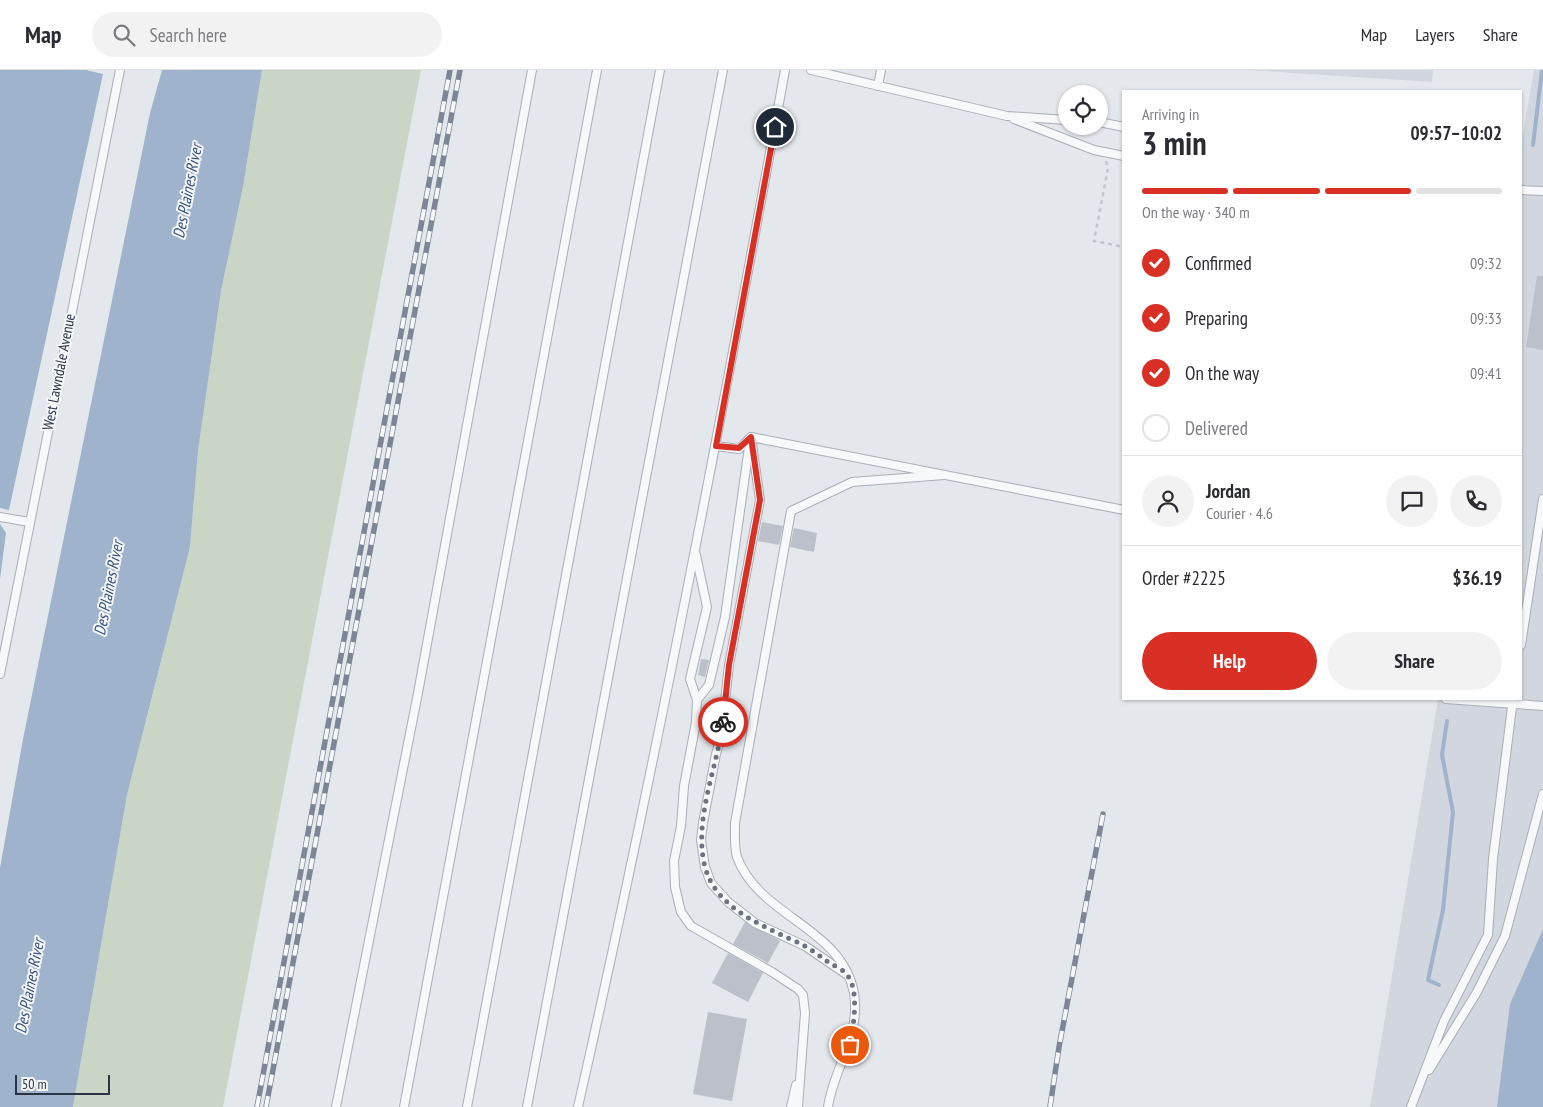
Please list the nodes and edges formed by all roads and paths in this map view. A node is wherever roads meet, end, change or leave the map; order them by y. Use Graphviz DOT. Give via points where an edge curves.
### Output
graph roads {
  1 [pos="119,70"];
  2 [pos="532,70"];
  3 [pos="597,70"];
  4 [pos="660,70"];
  5 [pos="723,70"];
  6 [pos="785,70"];
  7 [pos="810,70"];
  8 [pos="881,70"];
  9 [pos="878,86"];
  10 [pos="1008,116"];
  11 [pos="1058,119"];
  12 [pos="1108,124"];
  13 [pos="1122,127"];
  14 [pos="1104,152"];
  15 [pos="1122,156"];
  16 [pos="1522,190"];
  17 [pos="1543,191"];
  18 [pos="1122,247"];
  19 [pos="751,437"];
  20 [pos="716,446"];
  21 [pos="944,474"];
  22 [pos="1543,499"];
  23 [pos="1122,510"];
  24 [pos="0,517"];
  25 [pos="29,522"];
  26 [pos="695,550"];
  27 [pos="1522,638"];
  28 [pos="0,674"];
  29 [pos="697,700"];
  30 [pos="1468,700"];
  31 [pos="1513,702"];
  32 [pos="1543,706"];
  33 [pos="1543,794"];
  34 [pos="848,975"];
  35 [pos="800,1064"];
  36 [pos="1419,1086"];
  37 [pos="336,1107"];
  38 [pos="404,1107"];
  39 [pos="467,1107"];
  40 [pos="527,1107"];
  41 [pos="578,1107"];
  42 [pos="791,1107"];
  43 [pos="798,1107"];
  44 [pos="828,1107"];
  45 [pos="1411,1107"];
  1 -- 25 [label="lane, West Lawndale Avenue"];
  2 -- 37 [label="lane" via="420,683"];
  3 -- 38 [label="lane"];
  4 -- 39 [label="lane"];
  5 -- 40 [label="lane"];
  6 -- 20 [label="lane"];
  7 -- 9 [label="lane"];
  8 -- 9 [label="lane"];
  9 -- 10 [label="lane"];
  10 -- 11 [label="lane"];
  10 -- 14 [label="lane"];
  12 -- 13 [label="lane"];
  14 -- 15 [label="lane"];
  14 -- 18 [label="path" via="1108,168 1094,241"];
  16 -- 17 [label="lane"];
  19 -- 20 [label="lane" via="739,448"];
  19 -- 21 [label="lane"];
  19 -- 29 [label="lane" via="725,617 709,685"];
  19 -- 34 [label="lane" via="760,500 729,665 721,736 703,823 701,840 705,867 711,883 728,902 756,923 805,946"];
  20 -- 26 [label="lane"];
  21 -- 23 [label="lane"];
  21 -- 34 [label="lane" via="852,482 790,512 734,823 736,856 747,878 765,898 826,943"];
  22 -- 27 [label="lane"];
  24 -- 25 [label="lane"];
  25 -- 28 [label="lane, West Lawndale Avenue"];
  26 -- 29 [label="lane" via="707,608 690,679"];
  26 -- 41 [label="lane" via="629,883"];
  29 -- 35 [label="lane" via="674,861 675,886 682,912 690,926 798,989 803,995 805,1013"];
  30 -- 31 [label="lane"];
  31 -- 32 [label="lane"];
  31 -- 36 [label="lane" via="1493,859 1488,934 1444,1021"];
  33 -- 36 [label="lane" via="1505,936 1477,992"];
  34 -- 44 [label="lane" via="854,993 855,1014 850,1045 831,1086"];
  35 -- 42 [label="lane"];
  35 -- 43 [label="lane"];
  36 -- 45 [label="lane"];
}
